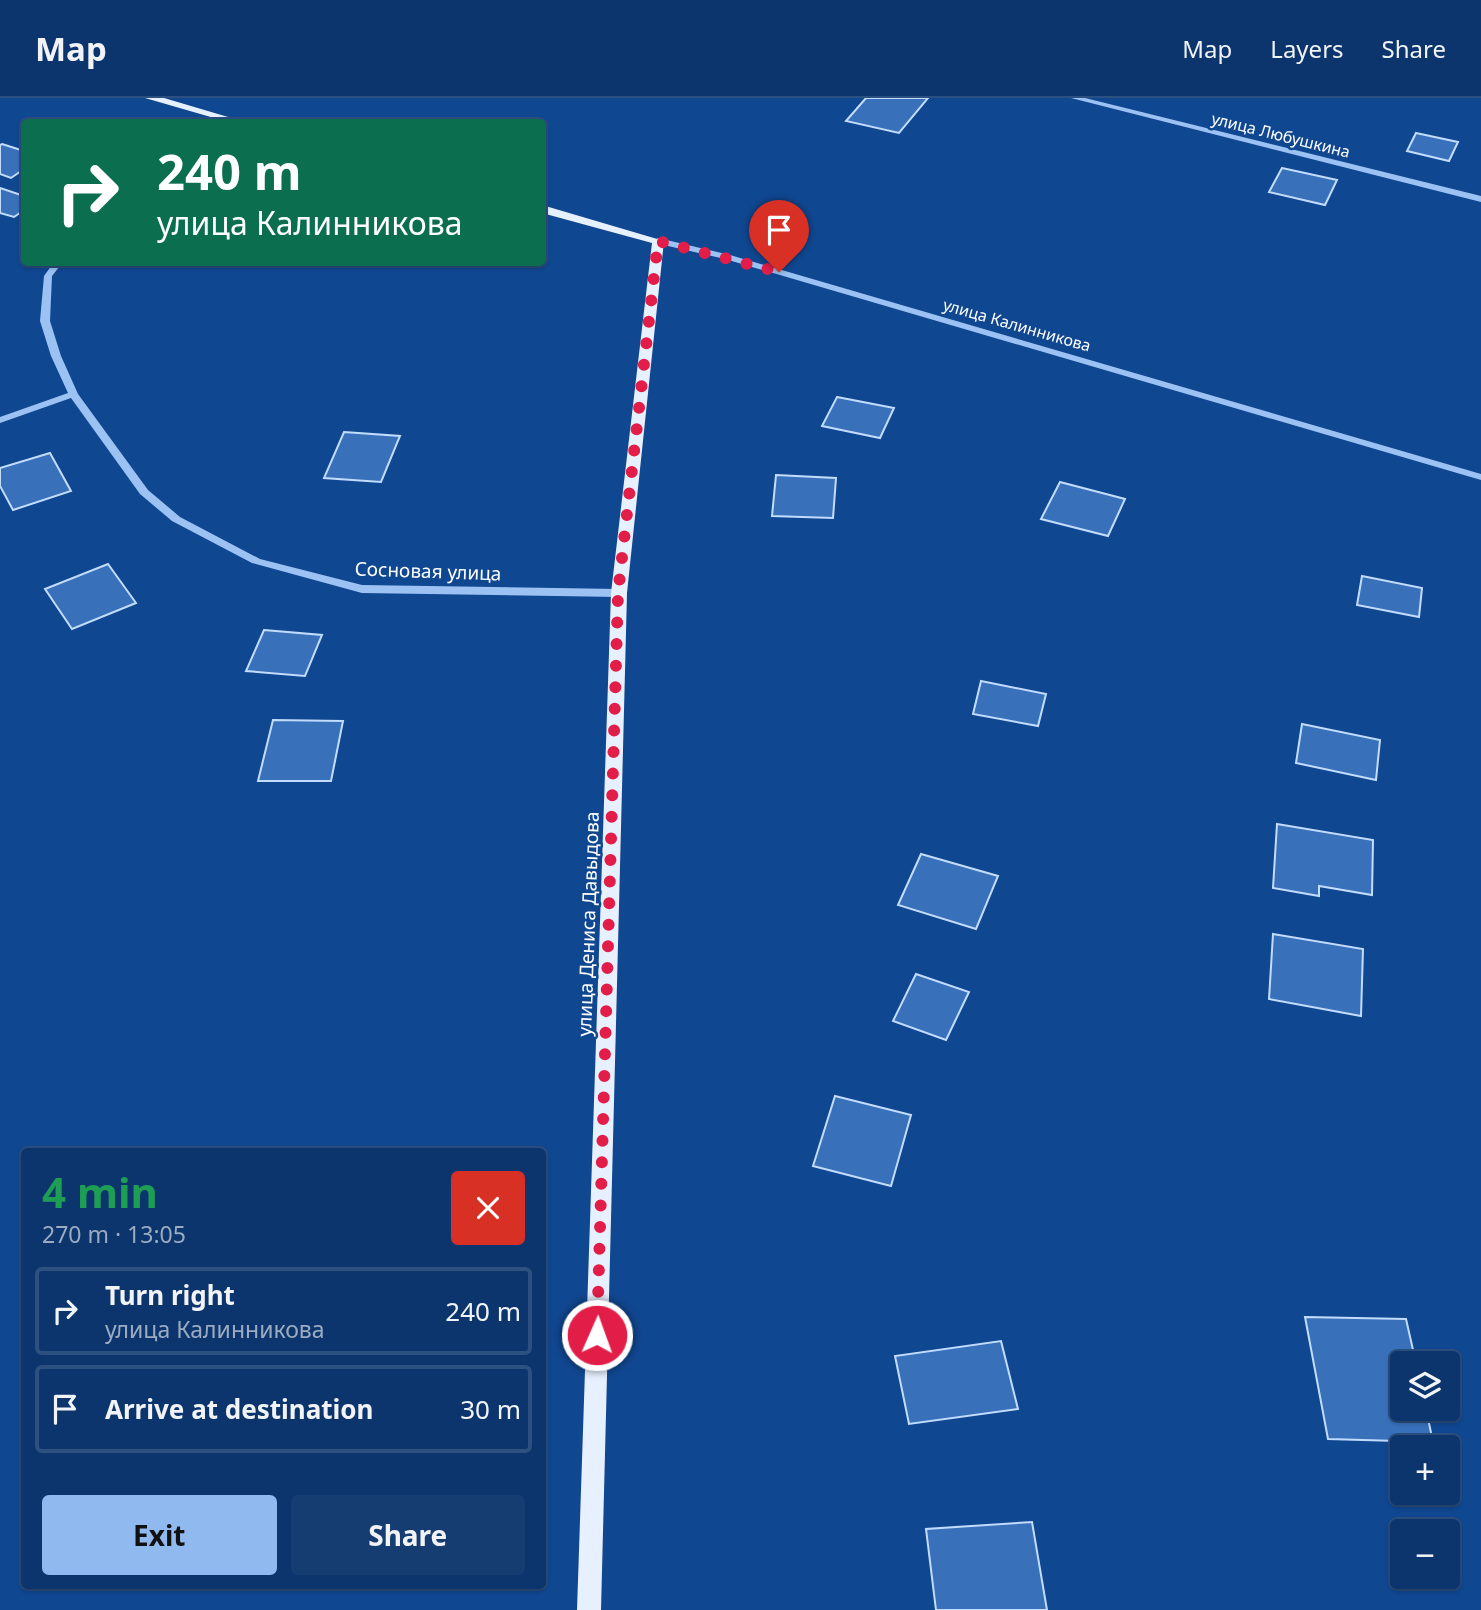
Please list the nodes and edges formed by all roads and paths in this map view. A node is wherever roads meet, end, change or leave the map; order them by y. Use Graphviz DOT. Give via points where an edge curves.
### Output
graph roads {
  1 [pos="151,98"];
  2 [pos="1075,98"];
  3 [pos="228,119"];
  4 [pos="1481,199"];
  5 [pos="546,210"];
  6 [pos="658,241"];
  7 [pos="56,266"];
  8 [pos="73,394"];
  9 [pos="0,420"];
  10 [pos="1481,477"];
  11 [pos="618,593"];
  12 [pos="589,1610"];
  1 -- 3 [label="main road"];
  2 -- 4 [label="street, улица Любушкина"];
  5 -- 6 [label="main road, улица Калинникова"];
  6 -- 10 [label="street, улица Калинникова" via="727,257"];
  6 -- 11 [label="main road, улица Дениса Давыдова"];
  7 -- 8 [label="street, Сосновая улица" via="48,276 46,321"];
  8 -- 9 [label="street"];
  8 -- 11 [label="street, Сосновая улица" via="144,492 176,519 256,561 362,589"];
  11 -- 12 [label="main road, улица Дениса Давыдова"];
}
